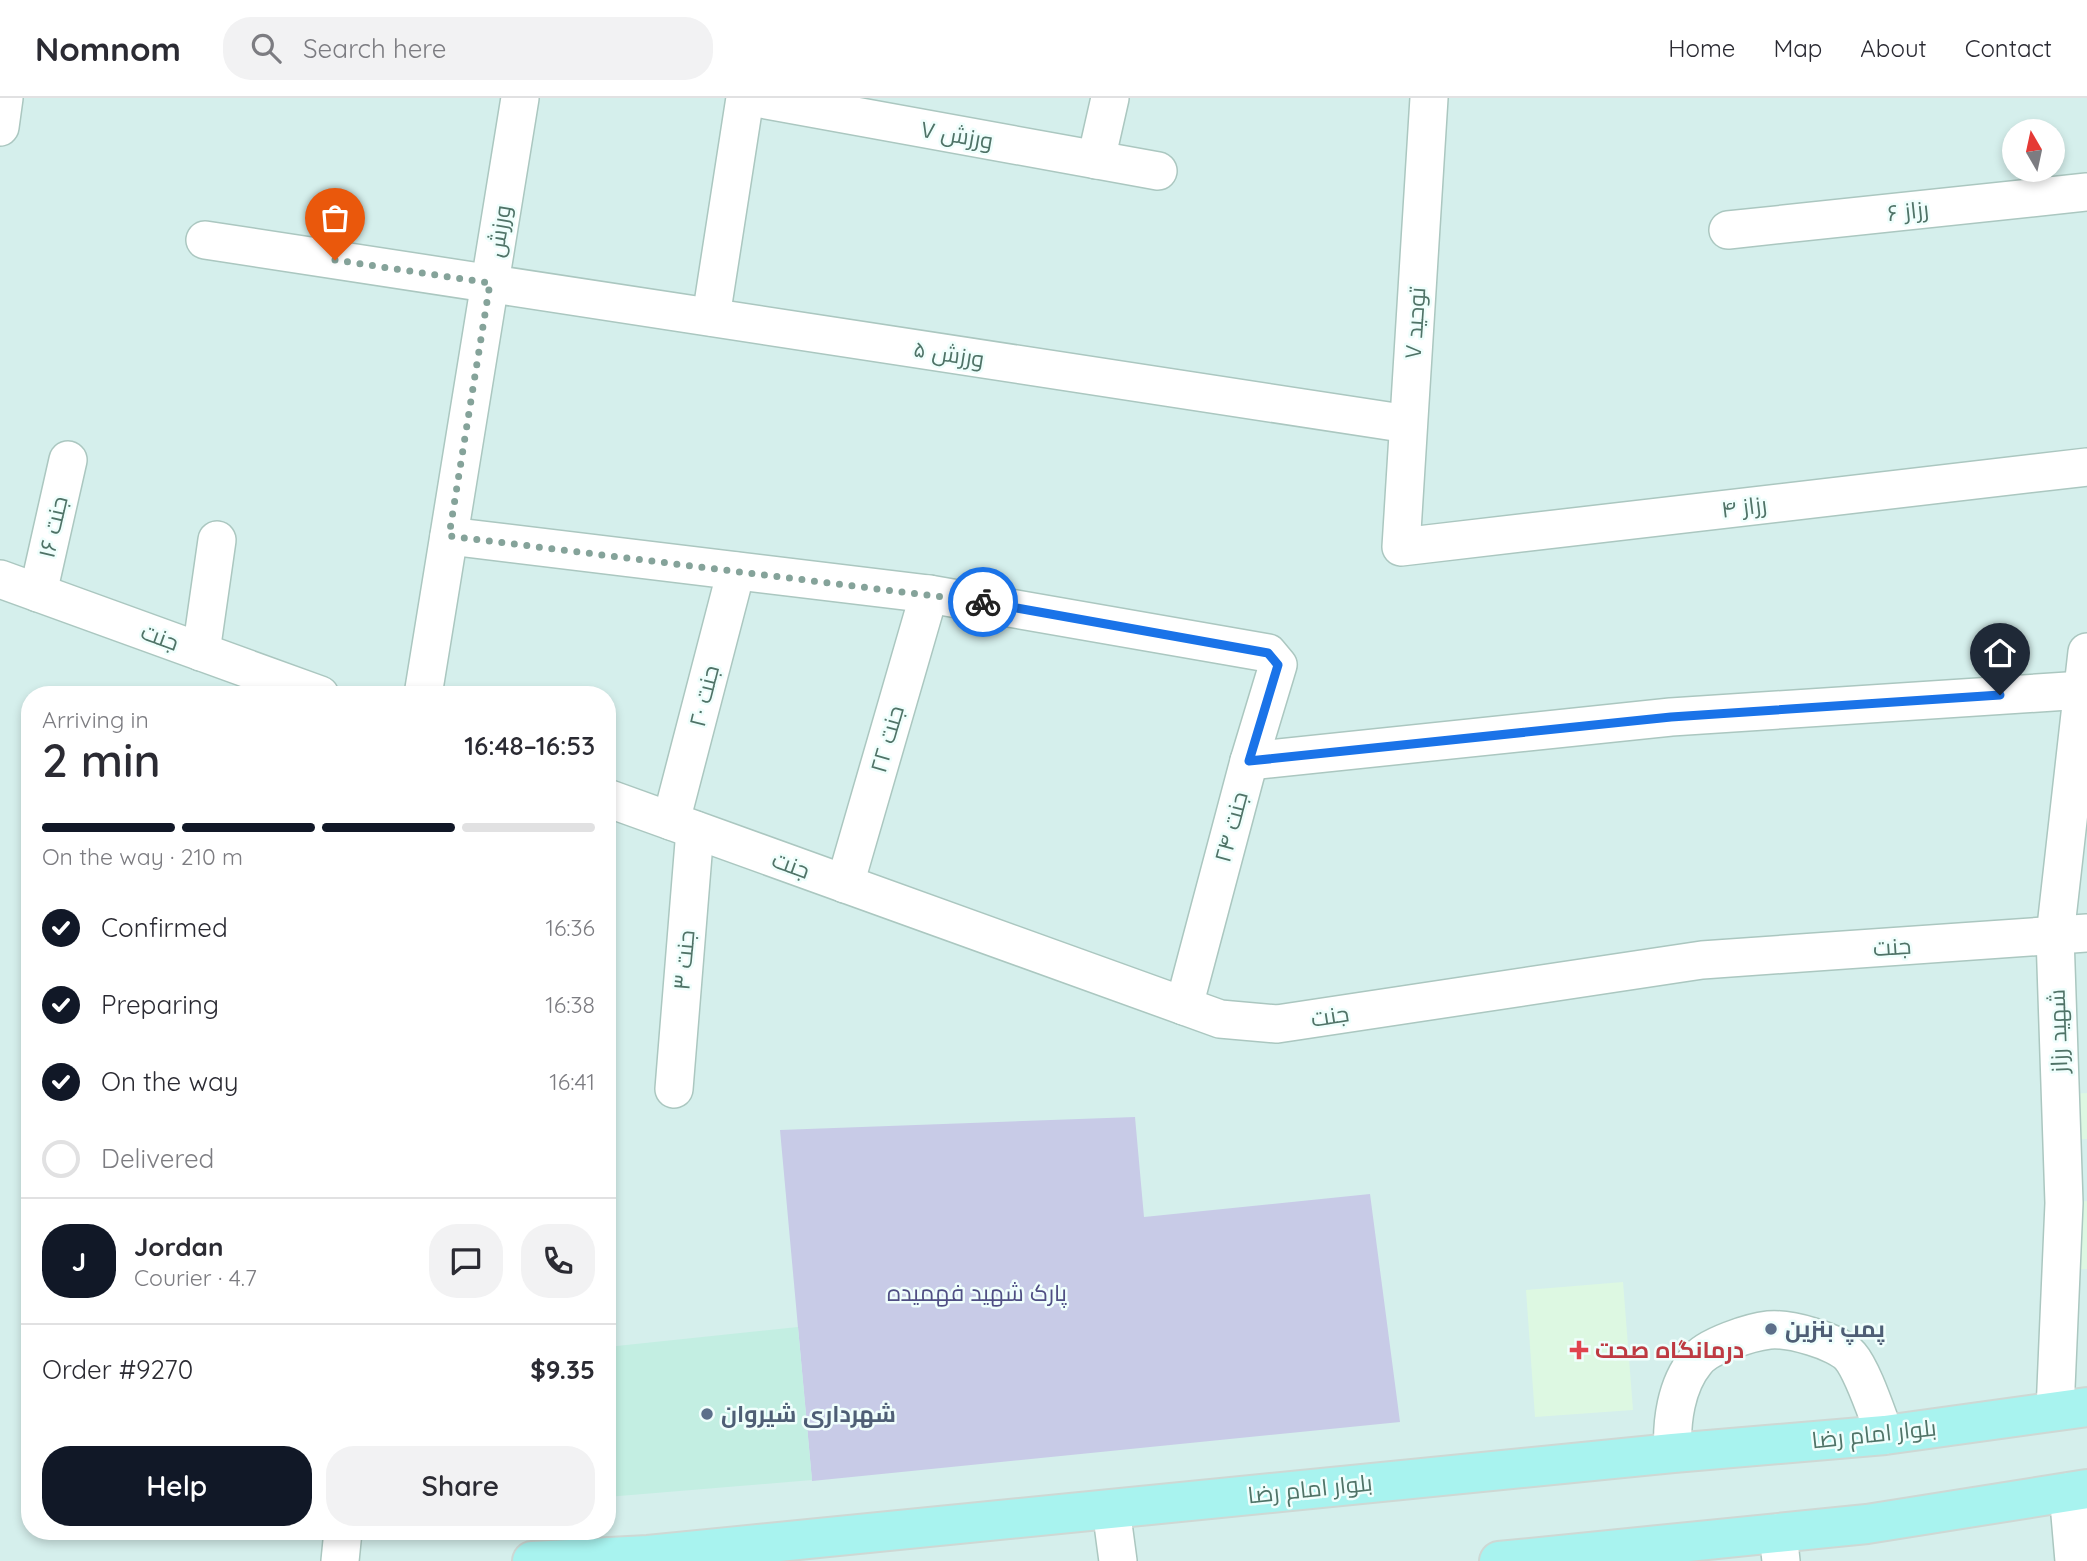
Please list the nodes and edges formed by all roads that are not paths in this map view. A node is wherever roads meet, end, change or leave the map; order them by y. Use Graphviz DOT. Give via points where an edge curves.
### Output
graph roads {
  1 [pos="4,98"];
  2 [pos="520,98"];
  3 [pos="745,98"];
  4 [pos="756,98"];
  5 [pos="1110,98"];
  6 [pos="1429,98"];
  7 [pos="0,127"];
  8 [pos="1096,160"];
  9 [pos="1158,171"];
  10 [pos="2087,192"];
  11 [pos="1728,230"];
  12 [pos="205,240"];
  13 [pos="490,283"];
  14 [pos="711,317"];
  15 [pos="1408,424"];
  16 [pos="68,460"];
  17 [pos="2087,467"];
  18 [pos="449,536"];
  19 [pos="217,540"];
  20 [pos="1401,547"];
  21 [pos="736,571"];
  22 [pos="0,579"];
  23 [pos="38,593"];
  24 [pos="929,594"];
  25 [pos="201,652"];
  26 [pos="2087,652"];
  27 [pos="295,686"];
  28 [pos="424,686"];
  29 [pos="2083,690"];
  30 [pos="1249,761"];
  31 [pos="616,801"];
  32 [pos="683,826"];
  33 [pos="845,884"];
  34 [pos="2071,934"];
  35 [pos="1184,1006"];
  36 [pos="674,1090"];
  37 [pos="2071,1409"];
  38 [pos="1885,1435"];
  39 [pos="1673,1453"];
  40 [pos="2078,1490"];
  41 [pos="1111,1509"];
  42 [pos="342,1540"];
  43 [pos="1779,1547"];
  44 [pos="1596,1556"];
  45 [pos="340,1561"];
  46 [pos="532,1561"];
  47 [pos="1118,1561"];
  48 [pos="1499,1561"];
  49 [pos="2074,1561"];
  1 -- 7 [label="street"];
  2 -- 13 [label="street, ورزش"];
  3 -- 14 [label="street"];
  4 -- 8 [label="street, ورزش ۷"];
  5 -- 8 [label="street"];
  6 -- 15 [label="street, توحید ۷"];
  8 -- 9 [label="street, ورزش ۷"];
  10 -- 11 [label="street, رزاز ۶"];
  12 -- 13 [label="street, ورزش ۵"];
  13 -- 14 [label="street, ورزش ۵"];
  13 -- 18 [label="street, ورزش"];
  14 -- 15 [label="street, ورزش ۵"];
  15 -- 20 [label="street, توحید ۷"];
  16 -- 23 [label="street, جنت ۱۶"];
  17 -- 20 [label="street, رزاز ۴"];
  18 -- 21 [label="street"];
  18 -- 28 [label="street, ورزش"];
  19 -- 25 [label="street"];
  21 -- 24 [label="street"];
  21 -- 32 [label="street, جنت ۲۰"];
  22 -- 23 [label="street, جنت"];
  23 -- 25 [label="street, جنت"];
  24 -- 30 [label="street, جنت ۲۴" via="1268,653 1278,665"];
  24 -- 33 [label="street, جنت ۲۲"];
  25 -- 27 [label="street, جنت"];
  26 -- 29 [label="street, شهید رزاز"];
  29 -- 30 [label="street" via="1671,717"];
  29 -- 34 [label="street, شهید رزاز"];
  30 -- 35 [label="street, جنت ۲۴"];
  31 -- 32 [label="street, جنت"];
  32 -- 33 [label="street, جنت"];
  32 -- 36 [label="street, جنت ۳"];
  33 -- 35 [label="street, جنت"];
  34 -- 35 [label="street, جنت" via="1702,960 1277,1024 1220,1019"];
  34 -- 37 [label="street, شهید رزاز" via="2064,1203"];
  37 -- 38 [label="main road, بلوار امام رضا"];
  38 -- 39 [label="main road, بلوار امام رضا"];
  38 -- 39 [label="street" via="1850,1356 1821,1338 1771,1329 1726,1342 1697,1359 1681,1384 1672,1431"];
  39 -- 41 [label="main road, بلوار امام رضا"];
  40 -- 43 [label="main road" via="1867,1524"];
  40 -- 49 [label="street"];
  41 -- 46 [label="main road, بلوار امام رضا" via="648,1555"];
  41 -- 47 [label="street"];
  42 -- 45 [label="street"];
  43 -- 44 [label="main road"];
  44 -- 48 [label="main road"];
}
